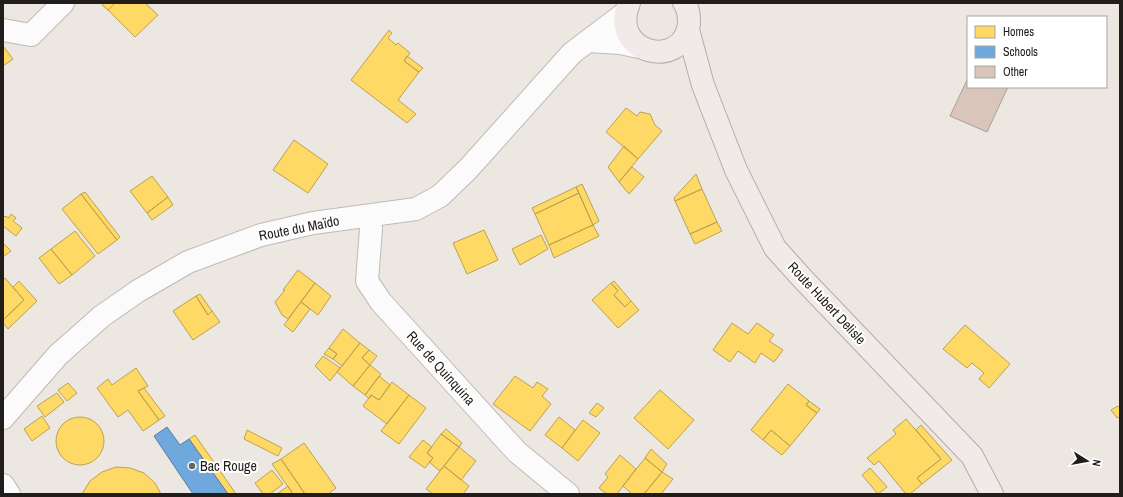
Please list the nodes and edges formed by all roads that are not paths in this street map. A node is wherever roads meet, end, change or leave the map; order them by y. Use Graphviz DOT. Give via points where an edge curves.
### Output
graph roads {
  1 [pos="63,3"];
  2 [pos="684,3"];
  3 [pos="627,8"];
  4 [pos="3,30"];
  5 [pos="688,30"];
  6 [pos="588,41"];
  7 [pos="639,47"];
  8 [pos="661,52"];
  9 [pos="703,85"];
  10 [pos="370,216"];
  11 [pos="3,418"];
  12 [pos="3,485"];
  13 [pos="9,494"];
  14 [pos="568,494"];
  15 [pos="992,494"];
  1 -- 4 [label="street" via="31,35"];
  2 -- 5 [label="main road, Route Hubert Delisle" via="689,18"];
  3 -- 6 [label="street, Route du Maïdo"];
  3 -- 7 [label="main road" via="627,32"];
  5 -- 8 [label="main road" via="682,41"];
  5 -- 9 [label="main road, Route Hubert Delisle"];
  6 -- 7 [label="street"];
  6 -- 10 [label="street, Route du Maïdo" via="572,53 468,169 440,196 416,209"];
  7 -- 8 [label="main road" via="649,52"];
  8 -- 9 [label="main road, Route Hubert Delisle" via="689,69"];
  9 -- 15 [label="main road, Route Hubert Delisle" via="736,170 776,248 972,456"];
  10 -- 11 [label="street, Route du Maïdo" via="313,223 261,234 188,262 138,291 102,316 58,355"];
  10 -- 14 [label="street, Rue de Quinquina" via="367,281 382,302 517,452"];
  12 -- 13 [label="street"];
}
